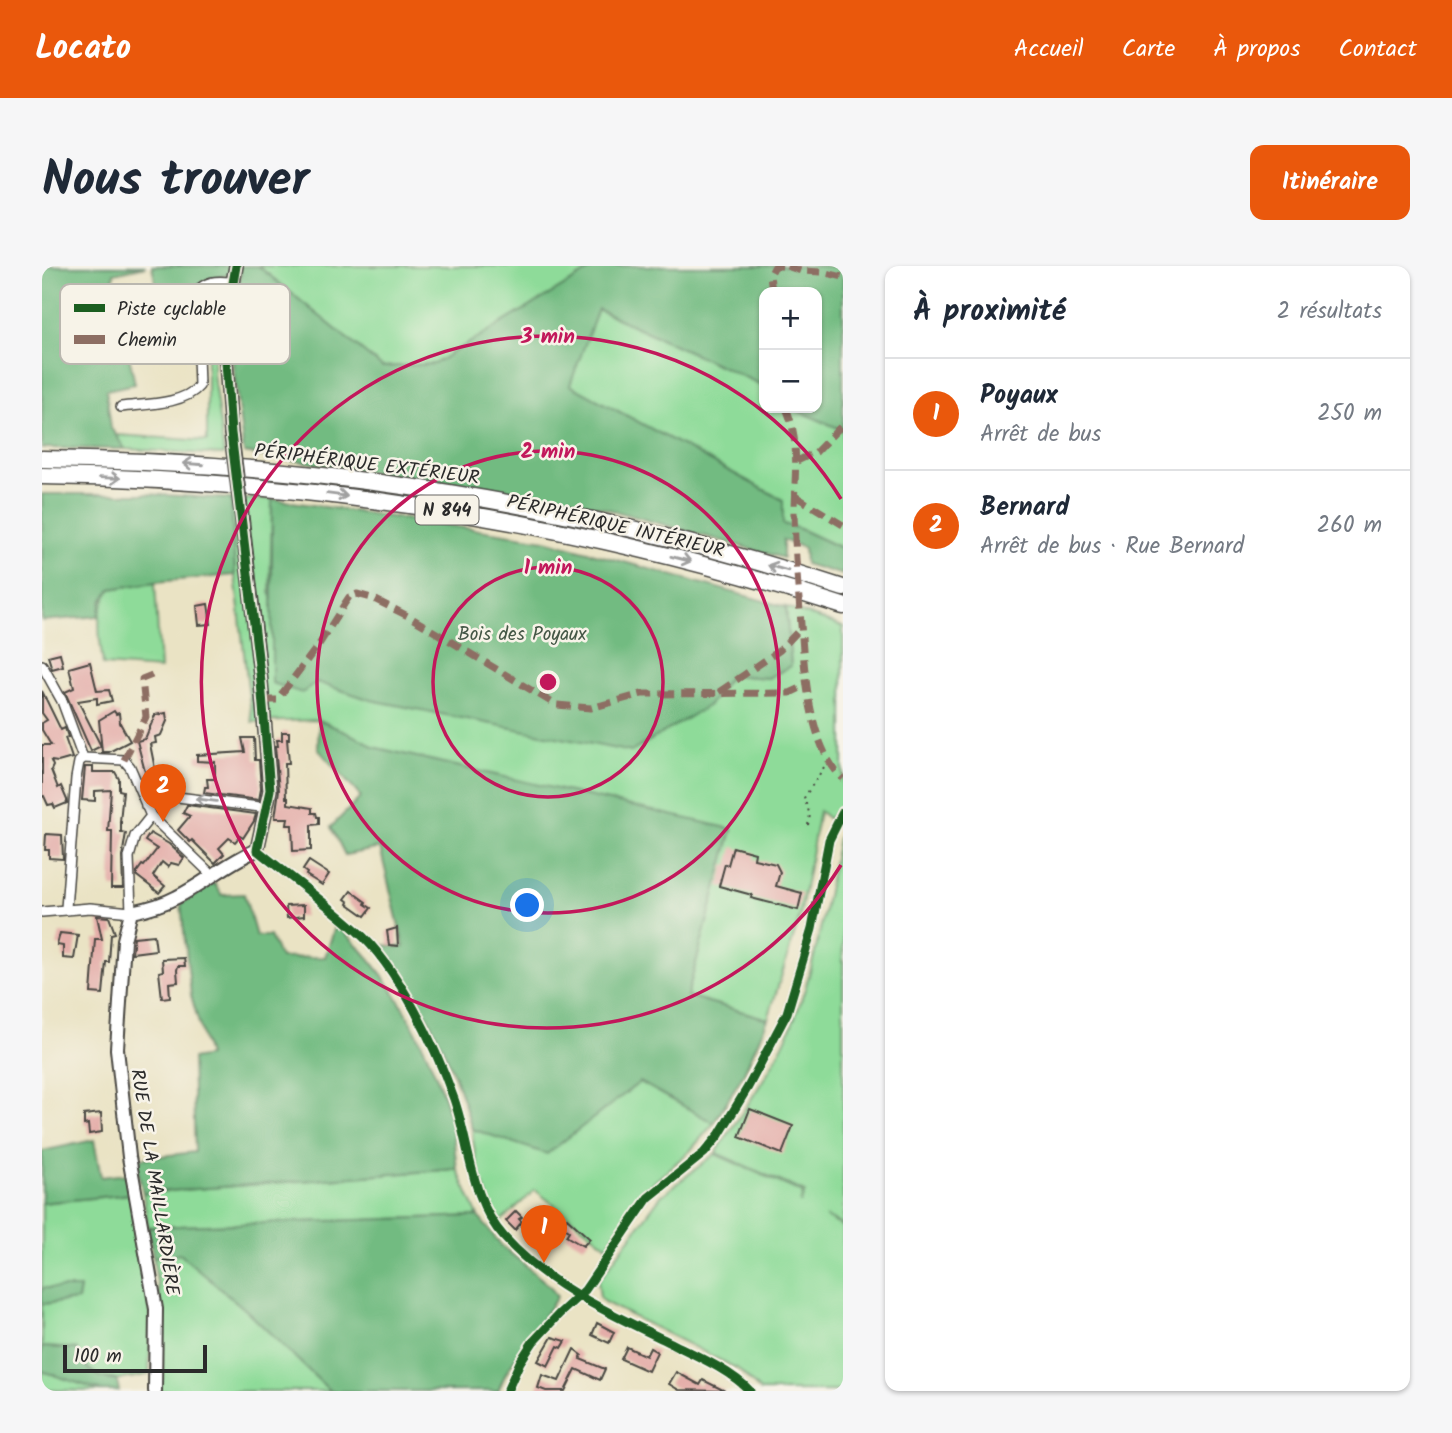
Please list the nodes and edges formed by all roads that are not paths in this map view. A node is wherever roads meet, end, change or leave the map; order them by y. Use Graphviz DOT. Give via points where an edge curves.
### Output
graph roads {
  1 [pos="236,266"];
  2 [pos="231,282"];
  3 [pos="204,284"];
  4 [pos="198,364"];
  5 [pos="226,364"];
  6 [pos="121,407"];
  7 [pos="42,458"];
  8 [pos="42,476"];
  9 [pos="843,588"];
  10 [pos="843,606"];
  11 [pos="42,666"];
  12 [pos="83,758"];
  13 [pos="146,806"];
  14 [pos="268,808"];
  15 [pos="843,813"];
  16 [pos="151,816"];
  17 [pos="257,850"];
  18 [pos="212,875"];
  19 [pos="66,908"];
  20 [pos="42,912"];
  21 [pos="131,912"];
  22 [pos="579,1296"];
  23 [pos="155,1391"];
  24 [pos="507,1391"];
  25 [pos="750,1391"];
  1 -- 2 [label="street"];
  2 -- 3 [label="street"];
  4 -- 6 [label="street" via="199,386 194,392"];
  5 -- 14 [label="street, bridge" via="263,700"];
  9 -- 7 [label="highway, PÉRIPHÉRIQUE EXTÉRIEUR / N 844, one-way" via="626,528 449,493 219,466"];
  8 -- 10 [label="highway, PÉRIPHÉRIQUE INTÉRIEUR / N 844, one-way" via="254,486 455,512 624,545"];
  11 -- 12 [label="street" via="62,701"];
  12 -- 13 [label="street" via="124,761"];
  12 -- 19 [label="street" via="76,778"];
  14 -- 13 [label="street, one-way" via="169,796"];
  13 -- 16 [label="street"];
  14 -- 17 [label="street"];
  15 -- 22 [label="street" via="829,840 812,929 787,1013 748,1087 704,1153 648,1198"];
  16 -- 18 [label="street"];
  16 -- 21 [label="street" via="135,836 129,857"];
  17 -- 18 [label="street"];
  17 -- 22 [label="street" via="357,931 390,971 442,1067 487,1212 515,1247"];
  18 -- 21 [label="street" via="166,903"];
  19 -- 20 [label="street"];
  19 -- 21 [label="street"];
  21 -- 23 [label="street, RUE DE LA MAILLARDIÈRE" via="124,940 117,1049 129,1157 156,1309"];
  22 -- 24 [label="street" via="533,1342"];
  22 -- 25 [label="street" via="706,1360"];
}
